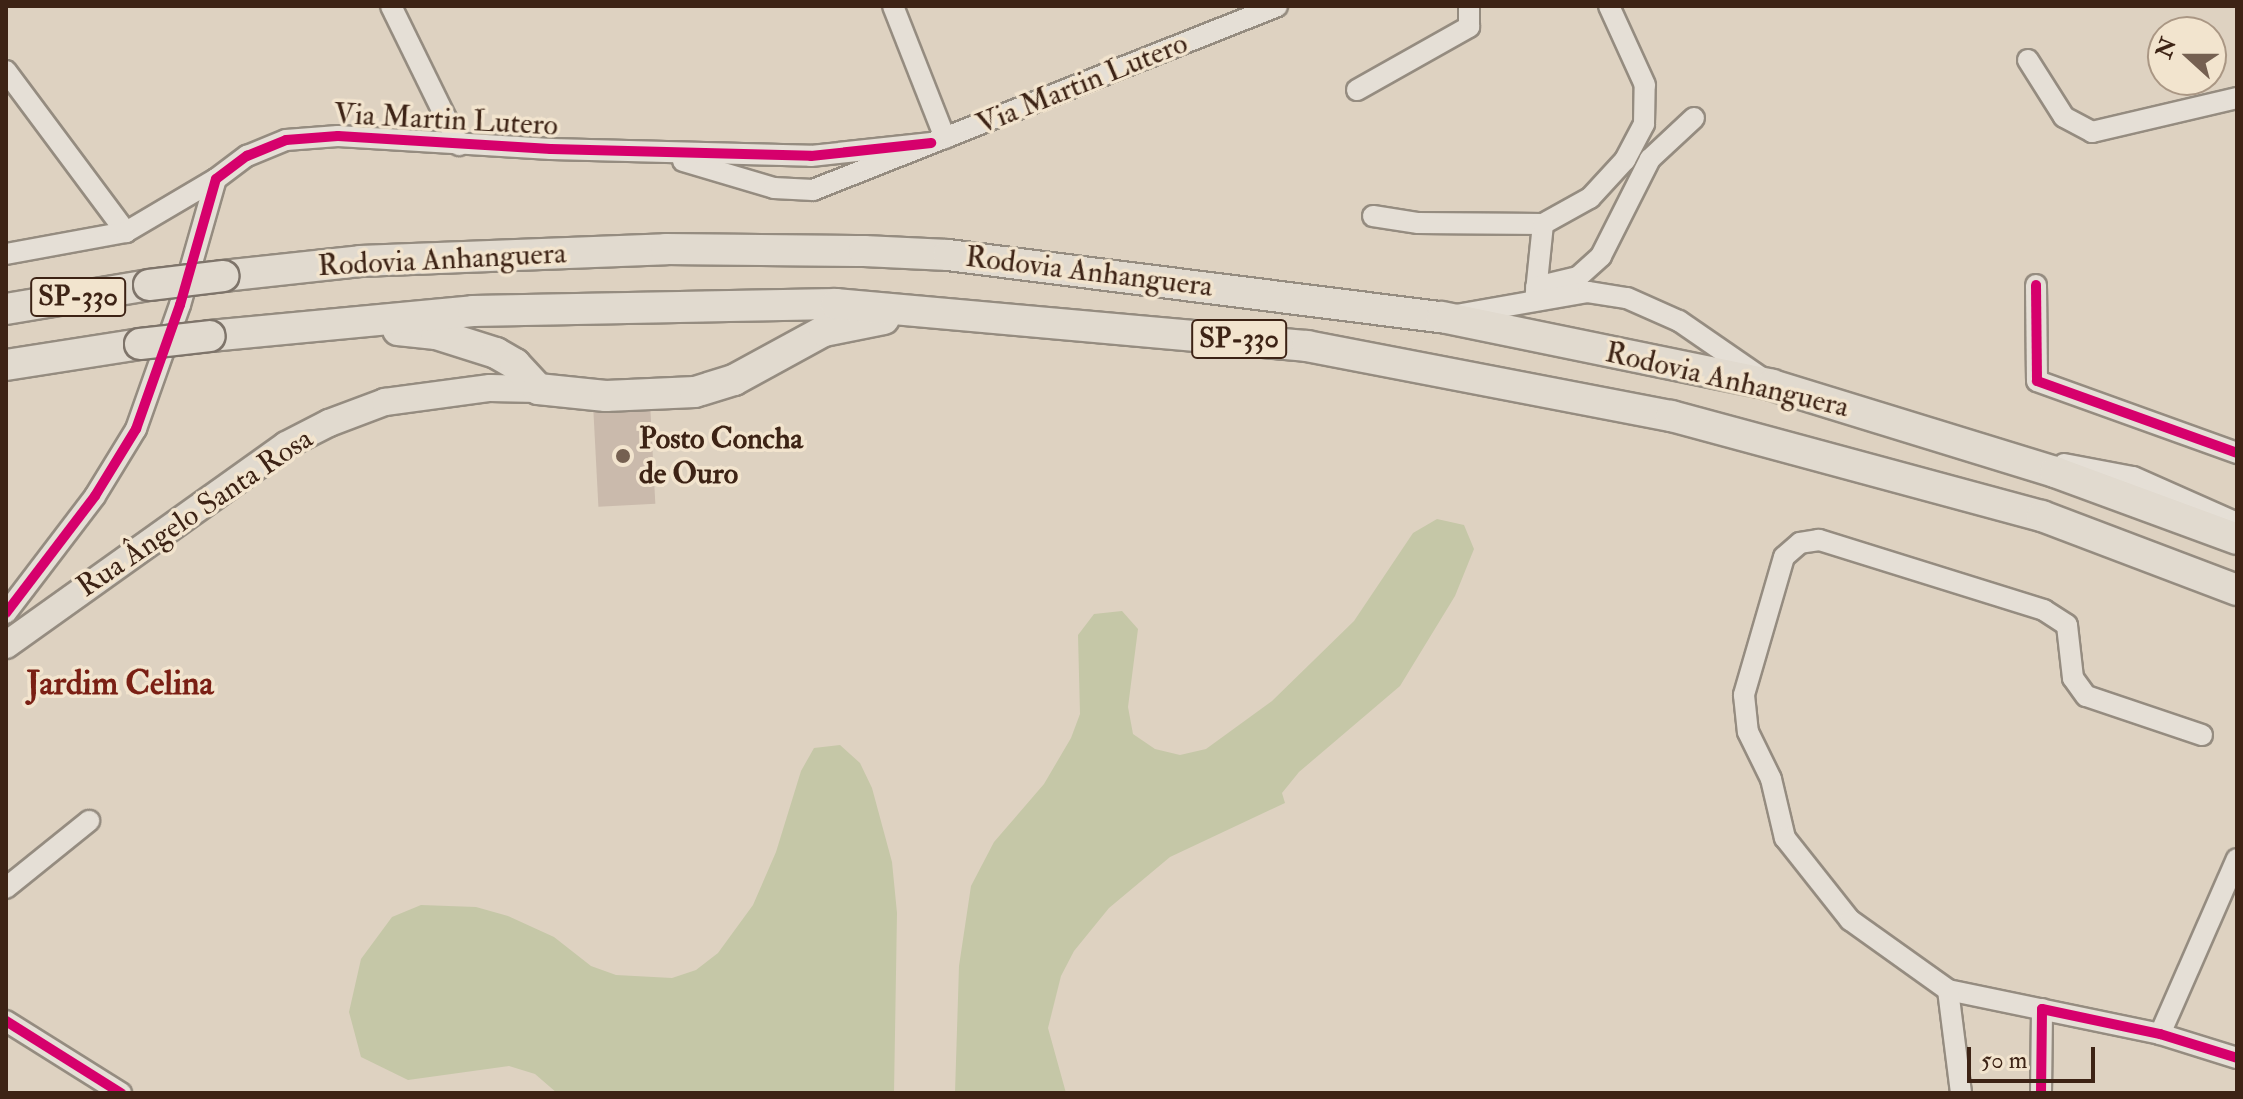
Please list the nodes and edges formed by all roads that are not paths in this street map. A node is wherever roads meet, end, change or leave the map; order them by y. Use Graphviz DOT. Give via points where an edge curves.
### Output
graph roads {
  1 [pos="391,6"];
  2 [pos="893,6"];
  3 [pos="1277,6"];
  4 [pos="1469,6"];
  5 [pos="1609,6"];
  6 [pos="2028,60"];
  7 [pos="6,71"];
  8 [pos="1357,90"];
  9 [pos="2237,98"];
  10 [pos="1694,118"];
  11 [pos="938,141"];
  12 [pos="459,145"];
  13 [pos="648,152"];
  14 [pos="805,156"];
  15 [pos="216,179"];
  16 [pos="804,190"];
  17 [pos="1373,216"];
  18 [pos="1543,224"];
  19 [pos="126,232"];
  20 [pos="6,254"];
  21 [pos="2036,285"];
  22 [pos="1536,294"];
  23 [pos="6,309"];
  24 [pos="970,312"];
  25 [pos="1442,317"];
  26 [pos="320,323"];
  27 [pos="6,365"];
  28 [pos="1772,385"];
  29 [pos="538,389"];
  30 [pos="1977,447"];
  31 [pos="2237,453"];
  32 [pos="2237,523"];
  33 [pos="2237,539"];
  34 [pos="2237,590"];
  35 [pos="6,613"];
  36 [pos="6,645"];
  37 [pos="2202,735"];
  38 [pos="89,821"];
  39 [pos="2237,859"];
  40 [pos="6,888"];
  41 [pos="1948,990"];
  42 [pos="2042,1009"];
  43 [pos="6,1021"];
  44 [pos="2160,1034"];
  45 [pos="2237,1058"];
  46 [pos="121,1093"];
  47 [pos="1961,1093"];
  48 [pos="2041,1093"];
  1 -- 12 [label="street"];
  2 -- 11 [label="street"];
  3 -- 11 [label="street, Via Martin Lutero"];
  4 -- 8 [label="street" via="1469,27"];
  5 -- 18 [label="street" via="1645,85 1644,124 1625,160 1590,198"];
  6 -- 9 [label="street" via="2064,117 2092,132"];
  7 -- 19 [label="street"];
  10 -- 22 [label="street" via="1650,159 1601,256 1578,277"];
  11 -- 14 [label="street, Via Martin Lutero"];
  11 -- 16 [label="street, Via Martin Lutero"];
  12 -- 13 [label="street, Via Martin Lutero"];
  12 -- 15 [label="street, Via Martin Lutero" via="338,136 286,140 247,156"];
  13 -- 14 [label="street, Via Martin Lutero"];
  13 -- 16 [label="street, Via Martin Lutero"];
  14 -- 16 [label="street" via="791,173"];
  15 -- 19 [label="street, Via Martin Lutero"];
  15 -- 35 [label="street" via="180,305 136,429 95,496"];
  17 -- 18 [label="street" via="1418,223"];
  18 -- 22 [label="street"];
  19 -- 20 [label="street"];
  21 -- 31 [label="street" via="2037,381"];
  22 -- 25 [label="street"];
  22 -- 28 [label="street" via="1588,292 1627,298 1679,321"];
  23 -- 25 [label="highway, Rodovia Anhanguera / SP-330, bridge" via="149,285 360,261 666,249 948,255"];
  24 -- 26 [label="highway, Rodovia Anhanguera / SP-330" via="805,304 473,311"];
  24 -- 29 [label="highway" via="861,321 824,331 734,380 695,392 606,396"];
  24 -- 34 [label="highway, Rodovia Anhanguera / SP-330" via="1307,346 1671,416 2042,516"];
  25 -- 28 [label="highway, Rodovia Anhanguera / SP-330"];
  26 -- 27 [label="highway, Rodovia Anhanguera / SP-330, bridge"];
  26 -- 29 [label="highway" via="436,334 466,343 515,364"];
  28 -- 30 [label="highway, Rodovia Anhanguera / SP-330"];
  29 -- 36 [label="main road, Rua Ângelo Santa Rosa" via="490,388 385,402 329,423 286,445"];
  30 -- 32 [label="street" via="2133,477"];
  30 -- 33 [label="highway, Rodovia Anhanguera / SP-330"];
  37 -- 41 [label="street" via="2086,696 2073,678 2067,625 2044,610 1819,540 1800,543 1784,557 1744,695 1748,732 1771,779 1785,838 1850,920"];
  38 -- 40 [label="street"];
  39 -- 44 [label="street"];
  41 -- 42 [label="street"];
  41 -- 47 [label="street"];
  42 -- 44 [label="street"];
  42 -- 48 [label="street"];
  43 -- 46 [label="street"];
  44 -- 45 [label="street"];
}
